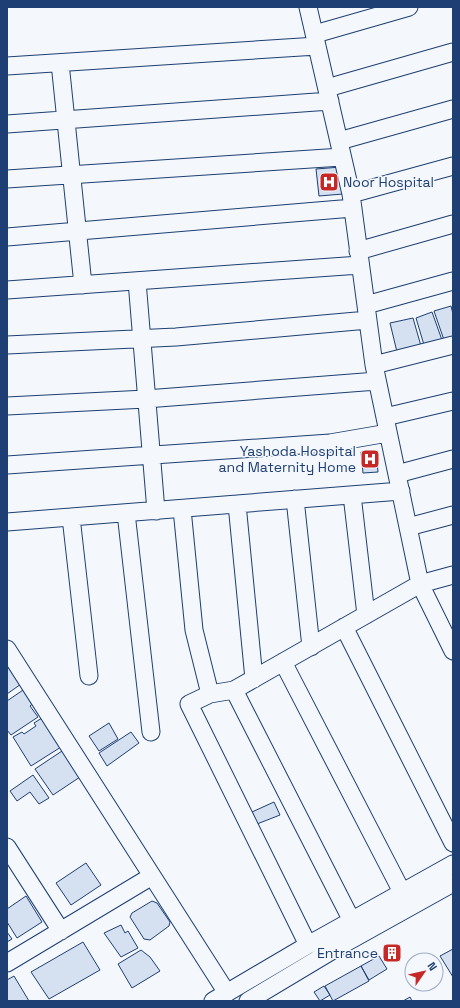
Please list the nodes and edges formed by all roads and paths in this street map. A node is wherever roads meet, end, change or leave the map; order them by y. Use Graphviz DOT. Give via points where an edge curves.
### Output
graph roads {
  1 [pos="308,7"];
  2 [pos="409,7"];
  3 [pos="316,40"];
  4 [pos="453,52"];
  5 [pos="60,63"];
  6 [pos="7,66"];
  7 [pos="328,94"];
  8 [pos="453,109"];
  9 [pos="66,120"];
  10 [pos="7,124"];
  11 [pos="340,149"];
  12 [pos="453,166"];
  13 [pos="72,174"];
  14 [pos="7,179"];
  15 [pos="352,201"];
  16 [pos="453,224"];
  17 [pos="78,232"];
  18 [pos="7,237"];
  19 [pos="359,258"];
  20 [pos="137,281"];
  21 [pos="453,281"];
  22 [pos="84,285"];
  23 [pos="7,290"];
  24 [pos="367,313"];
  25 [pos="141,339"];
  26 [pos="7,345"];
  27 [pos="453,345"];
  28 [pos="376,373"];
  29 [pos="146,399"];
  30 [pos="453,401"];
  31 [pos="7,406"];
  32 [pos="387,425"];
  33 [pos="151,454"];
  34 [pos="453,459"];
  35 [pos="7,465"];
  36 [pos="397,474"];
  37 [pos="400,491"];
  38 [pos="352,495"];
  39 [pos="295,500"];
  40 [pos="237,504"];
  41 [pos="182,509"];
  42 [pos="156,511"];
  43 [pos="126,513"];
  44 [pos="453,515"];
  45 [pos="72,518"];
  46 [pos="7,522"];
  47 [pos="408,527"];
  48 [pos="453,575"];
  49 [pos="420,584"];
  50 [pos="366,615"];
  51 [pos="344,627"];
  52 [pos="310,647"];
  53 [pos="7,649"];
  54 [pos="453,651"];
  55 [pos="283,662"];
  56 [pos="89,676"];
  57 [pos="254,679"];
  58 [pos="234,690"];
  59 [pos="210,694"];
  60 [pos="151,732"];
  61 [pos="453,843"];
  62 [pos="7,847"];
  63 [pos="453,864"];
  64 [pos="152,876"];
  65 [pos="453,883"];
  66 [pos="402,892"];
  67 [pos="352,920"];
  68 [pos="61,931"];
  69 [pos="308,945"];
  70 [pos="7,963"];
  71 [pos="220,997"];
  72 [pos="248,1001"];
  1 -- 3 [label="street"];
  2 -- 3 [label="street"];
  3 -- 5 [label="street"];
  3 -- 7 [label="street"];
  4 -- 7 [label="street"];
  5 -- 6 [label="street"];
  5 -- 9 [label="street"];
  7 -- 9 [label="street"];
  7 -- 11 [label="street"];
  8 -- 11 [label="street"];
  9 -- 10 [label="street"];
  9 -- 13 [label="street"];
  11 -- 13 [label="street"];
  11 -- 15 [label="street"];
  12 -- 15 [label="street"];
  13 -- 14 [label="street"];
  13 -- 17 [label="street"];
  15 -- 17 [label="street"];
  15 -- 19 [label="street"];
  16 -- 19 [label="street"];
  17 -- 18 [label="street"];
  17 -- 22 [label="street"];
  19 -- 20 [label="street"];
  19 -- 24 [label="street"];
  20 -- 22 [label="street"];
  20 -- 25 [label="street"];
  21 -- 24 [label="street"];
  22 -- 23 [label="street"];
  24 -- 25 [label="street"];
  24 -- 28 [label="street"];
  25 -- 26 [label="street"];
  25 -- 29 [label="street"];
  27 -- 28 [label="street"];
  28 -- 29 [label="street"];
  28 -- 32 [label="street"];
  29 -- 31 [label="street"];
  29 -- 33 [label="street"];
  30 -- 32 [label="street"];
  32 -- 33 [label="street" via="330,444"];
  32 -- 36 [label="street"];
  33 -- 35 [label="street"];
  33 -- 42 [label="street"];
  34 -- 36 [label="street"];
  36 -- 37 [label="street"];
  37 -- 38 [label="street"];
  37 -- 47 [label="street"];
  38 -- 39 [label="street"];
  38 -- 50 [label="street"];
  39 -- 40 [label="street"];
  39 -- 52 [label="street"];
  40 -- 41 [label="street"];
  40 -- 57 [label="street"];
  41 -- 42 [label="street"];
  41 -- 59 [label="street" via="194,630"];
  42 -- 43 [label="street"];
  43 -- 45 [label="street"];
  43 -- 60 [label="street"];
  44 -- 47 [label="street"];
  45 -- 46 [label="street"];
  45 -- 56 [label="street"];
  47 -- 49 [label="street"];
  48 -- 49 [label="street"];
  49 -- 50 [label="street"];
  49 -- 54 [label="street"];
  50 -- 51 [label="street"];
  51 -- 52 [label="street"];
  51 -- 61 [label="street"];
  52 -- 55 [label="street"];
  53 -- 64 [label="street"];
  55 -- 57 [label="street"];
  55 -- 66 [label="street"];
  57 -- 58 [label="street"];
  58 -- 59 [label="street"];
  58 -- 67 [label="street"];
  59 -- 69 [label="street" via="189,704"];
  62 -- 68 [label="street"];
  63 -- 66 [label="street"];
  64 -- 68 [label="street"];
  64 -- 71 [label="street"];
  65 -- 72 [label="street"];
  66 -- 67 [label="street"];
  67 -- 69 [label="street"];
  68 -- 70 [label="street"];
  69 -- 71 [label="street"];
}
